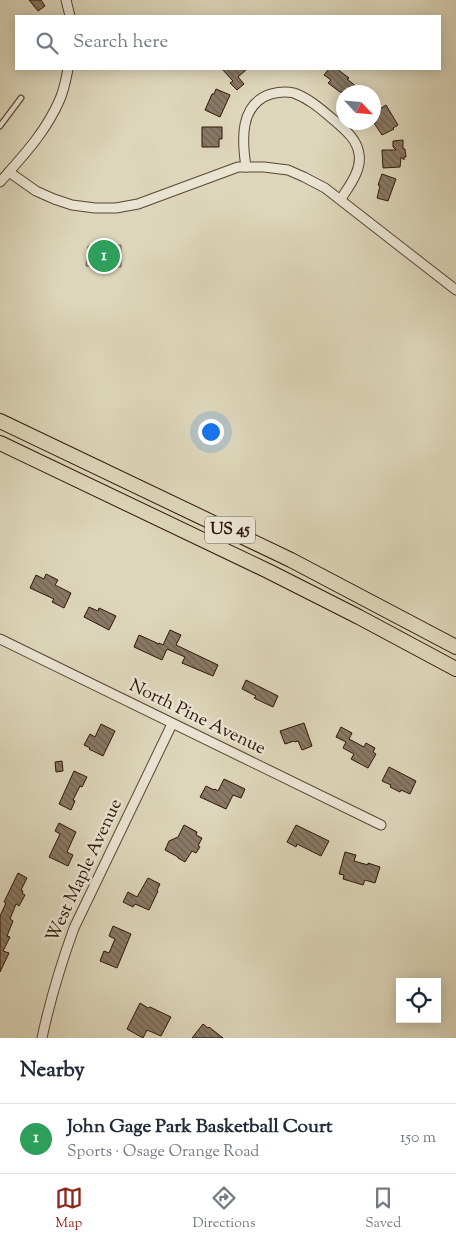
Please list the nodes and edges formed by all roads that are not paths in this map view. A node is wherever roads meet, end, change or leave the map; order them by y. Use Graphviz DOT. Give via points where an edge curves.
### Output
graph roads {
  1 [pos="66,0"];
  2 [pos="70,15"];
  3 [pos="68,70"];
  4 [pos="21,98"];
  5 [pos="0,126"];
  6 [pos="246,167"];
  7 [pos="9,172"];
  8 [pos="0,182"];
  9 [pos="341,199"];
  10 [pos="456,290"];
  11 [pos="0,421"];
  12 [pos="0,444"];
  13 [pos="0,639"];
  14 [pos="456,647"];
  15 [pos="456,669"];
  16 [pos="172,724"];
  17 [pos="381,825"];
  18 [pos="42,1038"];
  1 -- 2 [label="street"];
  3 -- 7 [label="street" via="50,119"];
  4 -- 5 [label="lane"];
  6 -- 7 [label="street" via="238,167 138,204 116,208 72,205 54,199"];
  6 -- 9 [label="street" via="288,170"];
  6 -- 9 [label="street" via="244,126 249,113 266,96 291,92 307,98 322,110 349,133 356,144 359,164"];
  7 -- 8 [label="street"];
  9 -- 10 [label="street"];
  11 -- 14 [label="main road, US 45" via="291,560"];
  12 -- 15 [label="main road, US 45" via="268,571"];
  13 -- 16 [label="street, North Pine Avenue"];
  16 -- 17 [label="street, North Pine Avenue"];
  16 -- 18 [label="street, West Maple Avenue" via="74,928 61,962"];
}
